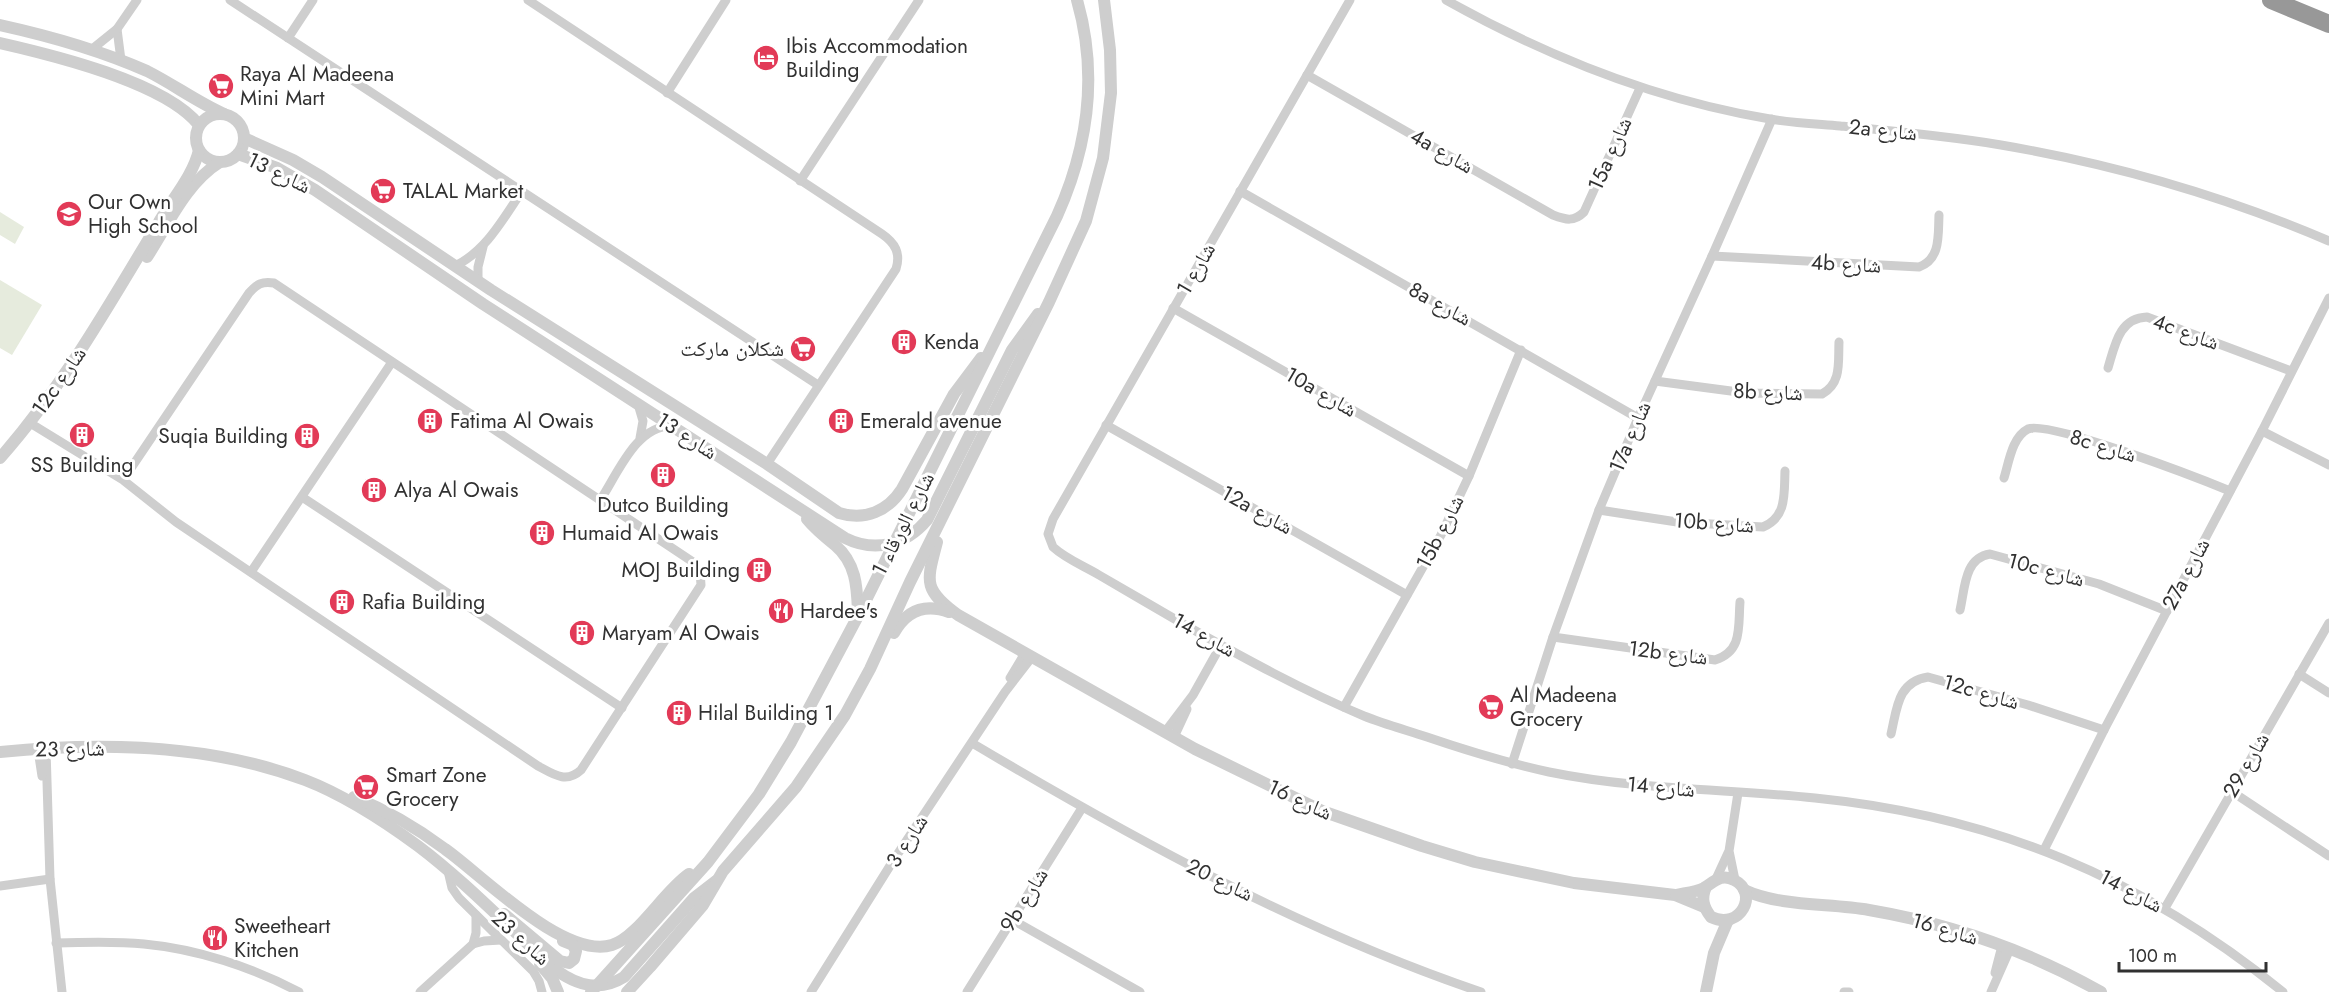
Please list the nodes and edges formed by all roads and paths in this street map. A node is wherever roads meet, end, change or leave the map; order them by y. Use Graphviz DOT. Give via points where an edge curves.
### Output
graph roads {
  1 [pos="137,0"];
  2 [pos="230,0"];
  3 [pos="313,0"];
  4 [pos="528,0"];
  5 [pos="726,0"];
  6 [pos="919,0"];
  7 [pos="1077,0"];
  8 [pos="1104,0"];
  9 [pos="1350,0"];
  10 [pos="1446,0"];
  11 [pos="2271,0"];
  12 [pos="2328,24"];
  13 [pos="0,25"];
  14 [pos="117,29"];
  15 [pos="288,38"];
  16 [pos="0,43"];
  17 [pos="92,50"];
  18 [pos="121,60"];
  19 [pos="1307,75"];
  20 [pos="1640,88"];
  21 [pos="667,93"];
  22 [pos="224,114"];
  23 [pos="1772,119"];
  24 [pos="199,125"];
  25 [pos="244,138"];
  26 [pos="199,150"];
  27 [pos="238,154"];
  28 [pos="220,162"];
  29 [pos="800,181"];
  30 [pos="522,191"];
  31 [pos="1240,191"];
  32 [pos="1939,215"];
  33 [pos="1578,218"];
  34 [pos="2329,241"];
  35 [pos="484,244"];
  36 [pos="1712,256"];
  37 [pos="455,266"];
  38 [pos="478,281"];
  39 [pos="2329,298"];
  40 [pos="114,301"];
  41 [pos="1049,302"];
  42 [pos="1173,308"];
  43 [pos="1839,342"];
  44 [pos="994,344"];
  45 [pos="1521,350"];
  46 [pos="392,362"];
  47 [pos="2108,368"];
  48 [pos="2291,371"];
  49 [pos="1655,381"];
  50 [pos="818,385"];
  51 [pos="638,404"];
  52 [pos="1638,418"];
  53 [pos="32,420"];
  54 [pos="1106,425"];
  55 [pos="673,426"];
  56 [pos="2262,431"];
  57 [pos="640,438"];
  58 [pos="0,458"];
  59 [pos="766,464"];
  60 [pos="2329,465"];
  61 [pos="1785,471"];
  62 [pos="1469,476"];
  63 [pos="2004,478"];
  64 [pos="123,480"];
  65 [pos="2230,491"];
  66 [pos="302,496"];
  67 [pos="601,499"];
  68 [pos="801,510"];
  69 [pos="1599,510"];
  70 [pos="942,520"];
  71 [pos="1049,541"];
  72 [pos="892,544"];
  73 [pos="251,572"];
  74 [pos="1407,595"];
  75 [pos="1740,602"];
  76 [pos="1960,610"];
  77 [pos="2167,611"];
  78 [pos="958,615"];
  79 [pos="858,616"];
  80 [pos="2329,623"];
  81 [pos="1553,637"];
  82 [pos="1221,645"];
  83 [pos="1028,655"];
  84 [pos="870,669"];
  85 [pos="2299,674"];
  86 [pos="2329,693"];
  87 [pos="1344,707"];
  88 [pos="622,708"];
  89 [pos="2104,730"];
  90 [pos="1169,734"];
  91 [pos="1891,734"];
  92 [pos="972,743"];
  93 [pos="42,749"];
  94 [pos="0,752"];
  95 [pos="1512,764"];
  96 [pos="315,784"];
  97 [pos="2231,791"];
  98 [pos="1734,793"];
  99 [pos="1082,808"];
  100 [pos="2044,850"];
  101 [pos="1729,851"];
  102 [pos="2329,856"];
  103 [pos="708,862"];
  104 [pos="448,871"];
  105 [pos="50,879"];
  106 [pos="718,879"];
  107 [pos="1711,883"];
  108 [pos="1739,885"];
  109 [pos="0,886"];
  110 [pos="473,894"];
  111 [pos="1675,895"];
  112 [pos="1779,900"];
  113 [pos="2165,908"];
  114 [pos="1743,910"];
  115 [pos="523,912"];
  116 [pos="1707,912"];
  117 [pos="476,915"];
  118 [pos="1011,919"];
  119 [pos="1728,920"];
  120 [pos="501,940"];
  121 [pos="524,941"];
  122 [pos="56,943"];
  123 [pos="473,944"];
  124 [pos="2006,947"];
  125 [pos="1714,953"];
  126 [pos="651,967"];
  127 [pos="1454,988"];
  128 [pos="594,989"];
  129 [pos="1991,991"];
  130 [pos="62,992"];
  131 [pos="299,992"];
  132 [pos="420,992"];
  133 [pos="542,992"];
  134 [pos="558,992"];
  135 [pos="627,992"];
  136 [pos="638,992"];
  137 [pos="811,992"];
  138 [pos="967,992"];
  139 [pos="1140,992"];
  140 [pos="1481,992"];
  141 [pos="1706,992"];
  142 [pos="1844,992"];
  143 [pos="1849,992"];
  144 [pos="2101,992"];
  145 [pos="2283,992"];
  1 -- 14 [label="street"];
  2 -- 15 [label="street"];
  3 -- 15 [label="street"];
  4 -- 21 [label="street"];
  5 -- 21 [label="street"];
  6 -- 29 [label="street"];
  7 -- 44 [label="street, شارع الورقاء 1" via="1087,46 1089,85 1082,144 1065,200"];
  8 -- 41 [label="street, شارع الورقاء 1" via="1111,83 1103,158 1086,221"];
  9 -- 19 [label="street, شارع 1"];
  10 -- 20 [label="street, 2a شارع" via="1553,55"];
  11 -- 12 [label="highway"];
  13 -- 17 [label="street"];
  14 -- 17 [label="street"];
  14 -- 18 [label="street"];
  15 -- 30 [label="street"];
  16 -- 24 [label="street" via="77,63 132,83 181,108"];
  17 -- 18 [label="street"];
  18 -- 22 [label="street"];
  19 -- 31 [label="street, شارع 1"];
  19 -- 33 [label="street, 4a شارع" via="1553,215"];
  20 -- 23 [label="street, 2a شارع"];
  20 -- 33 [label="street, 15a شارع"];
  21 -- 29 [label="street"];
  22 -- 24 [label="street" via="210,115"];
  22 -- 25 [label="street" via="239,122"];
  23 -- 34 [label="street, 2a شارع" via="1936,135 2064,157 2244,207"];
  23 -- 36 [label="street, 17a شارع"];
  24 -- 26 [label="street"];
  25 -- 27 [label="street"];
  25 -- 37 [label="street, شارع 13" via="308,168"];
  26 -- 28 [label="street" via="208,159"];
  26 -- 40 [label="street, 12c شارع"];
  27 -- 28 [label="street"];
  27 -- 51 [label="street, شارع 13" via="277,168 315,190"];
  28 -- 40 [label="street, 12c شارع" via="192,187"];
  29 -- 50 [label="street" via="891,240 898,261"];
  30 -- 35 [label="street"];
  30 -- 50 [label="street"];
  31 -- 42 [label="street, شارع 1"];
  31 -- 45 [label="street, 8a شارع"];
  32 -- 36 [label="street, 4b شارع" via="1936,251 1927,264 1919,267"];
  35 -- 37 [label="street"];
  35 -- 38 [label="street"];
  36 -- 49 [label="street, 17a شارع"];
  37 -- 38 [label="street, شارع 13"];
  38 -- 59 [label="street, شارع 13"];
  39 -- 48 [label="street, 27a شارع"];
  40 -- 53 [label="street, 12c شارع"];
  41 -- 70 [label="street, شارع الورقاء 1"];
  41 -- 72 [label="street, شارع 13" via="1018,339 927,520 915,532"];
  42 -- 54 [label="street, شارع 1"];
  42 -- 62 [label="street, 10a شارع"];
  43 -- 49 [label="street, 8b شارع" via="1835,383 1822,394 1736,392"];
  44 -- 59 [label="street, شارع 13" via="954,394 898,495 881,510 860,516 839,513"];
  44 -- 72 [label="street, شارع الورقاء 1"];
  45 -- 52 [label="street, 8a شارع"];
  45 -- 62 [label="street, 15b شارع"];
  46 -- 64 [label="street" via="274,283 255,285"];
  46 -- 66 [label="street"];
  46 -- 67 [label="street"];
  47 -- 48 [label="street, 4c شارع" via="2123,327 2147,317"];
  48 -- 56 [label="street, 27a شارع"];
  49 -- 52 [label="street, 17a شارع"];
  50 -- 59 [label="street"];
  51 -- 55 [label="street, شارع 13"];
  51 -- 57 [label="street" via="643,421"];
  52 -- 69 [label="street, 17a شارع"];
  53 -- 58 [label="street, 12c شارع"];
  53 -- 64 [label="street"];
  54 -- 71 [label="street, شارع 1" via="1053,519"];
  54 -- 74 [label="street, 12a شارع"];
  55 -- 57 [label="street" via="655,428"];
  55 -- 68 [label="street, شارع 13"];
  56 -- 60 [label="street"];
  56 -- 65 [label="street, 27a شارع"];
  57 -- 67 [label="street"];
  61 -- 69 [label="street, 10b شارع" via="1783,508 1779,517 1763,527 1677,522"];
  62 -- 74 [label="street, 15b شارع"];
  63 -- 65 [label="street, 8c شارع" via="2017,440 2025,431 2038,427 2115,449"];
  64 -- 73 [label="street" via="176,522"];
  65 -- 77 [label="street, 27a شارع"];
  66 -- 73 [label="street"];
  66 -- 88 [label="street"];
  67 -- 88 [label="street" via="693,562 702,577 699,590"];
  68 -- 72 [label="street, شارع 13" via="851,542 871,546"];
  68 -- 79 [label="street" via="848,561 856,583"];
  69 -- 81 [label="street, 17a شارع"];
  70 -- 78 [label="street, شارع 16" via="929,567 930,582 938,600"];
  70 -- 84 [label="street, شارع الورقاء 1"];
  71 -- 82 [label="street, شارع 14" via="1058,552"];
  72 -- 79 [label="street, شارع الورقاء 1"];
  73 -- 88 [label="street" via="558,777 569,777 581,770"];
  74 -- 87 [label="street, 15b شارع"];
  75 -- 81 [label="street, 12b شارع" via="1736,642 1732,651 1715,660"];
  76 -- 77 [label="street, 10c شارع" via="1970,566 1990,555 2099,584"];
  77 -- 89 [label="street, 27a شارع"];
  78 -- 83 [label="street, شارع 16"];
  78 -- 84 [label="street, شارع 16" via="930,608 910,614 901,621"];
  79 -- 103 [label="street, شارع الورقاء 1" via="791,742 759,794"];
  80 -- 85 [label="street, شارع 29"];
  81 -- 95 [label="street, 17a شارع"];
  82 -- 87 [label="street, شارع 14"];
  82 -- 90 [label="street"];
  83 -- 90 [label="street, شارع 16"];
  83 -- 92 [label="street, شارع 3"];
  84 -- 106 [label="street, شارع الورقاء 1" via="841,721 796,787"];
  85 -- 86 [label="street"];
  85 -- 97 [label="street, شارع 29"];
  87 -- 95 [label="street, شارع 14"];
  89 -- 91 [label="street, 12c شارع" via="1928,677 1910,683 1903,691"];
  89 -- 100 [label="street, 27a شارع"];
  90 -- 111 [label="street, شارع 16" via="1322,812 1422,846 1524,874"];
  92 -- 99 [label="street, شارع 20"];
  92 -- 137 [label="street, شارع 3"];
  93 -- 94 [label="street, شارع 23"];
  93 -- 96 [label="street, شارع 23" via="144,748 184,752 244,762"];
  93 -- 105 [label="street"];
  95 -- 98 [label="street, شارع 14" via="1591,780"];
  96 -- 104 [label="street, شارع 23" via="392,828"];
  96 -- 115 [label="street, شارع 23" via="372,804 426,836"];
  97 -- 102 [label="street"];
  97 -- 113 [label="street, شارع 29"];
  98 -- 100 [label="street, شارع 14" via="1814,798 1892,809 1969,826"];
  98 -- 101 [label="street"];
  99 -- 118 [label="street, 9b شارع"];
  99 -- 127 [label="street, شارع 20" via="1267,903"];
  100 -- 113 [label="street, شارع 14"];
  101 -- 107 [label="street"];
  101 -- 108 [label="street"];
  103 -- 115 [label="street, شارع 23" via="678,883 629,934 611,945 584,944"];
  103 -- 128 [label="street, شارع الورقاء 1"];
  104 -- 110 [label="street, شارع 23"];
  104 -- 117 [label="street" via="455,893"];
  105 -- 109 [label="street"];
  105 -- 122 [label="street"];
  106 -- 126 [label="street, شارع الورقاء 1" via="704,904"];
  106 -- 128 [label="street" via="694,898 630,971 617,981"];
  107 -- 108 [label="street" via="1729,878"];
  107 -- 111 [label="street, شارع 16"];
  107 -- 116 [label="street" via="1703,893"];
  108 -- 112 [label="street, شارع 16"];
  108 -- 114 [label="street" via="1745,903"];
  110 -- 115 [label="street" via="523,929 560,962 574,959 573,945 539,929"];
  110 -- 121 [label="street, شارع 23"];
  111 -- 116 [label="street, شارع 16"];
  112 -- 114 [label="street, شارع 16"];
  112 -- 124 [label="street, شارع 16" via="1893,914"];
  113 -- 145 [label="street, شارع 14" via="2211,937"];
  114 -- 119 [label="street"];
  116 -- 119 [label="street"];
  116 -- 125 [label="street"];
  117 -- 120 [label="street"];
  117 -- 123 [label="street"];
  118 -- 138 [label="street, 9b شارع"];
  118 -- 139 [label="street"];
  119 -- 125 [label="street"];
  120 -- 123 [label="street"];
  120 -- 133 [label="street" via="533,971"];
  121 -- 128 [label="street, شارع 23" via="563,975"];
  121 -- 134 [label="street"];
  122 -- 130 [label="street"];
  122 -- 131 [label="street" via="107,942 176,948 255,972"];
  123 -- 132 [label="street"];
  124 -- 129 [label="street"];
  124 -- 144 [label="street, شارع 16"];
  125 -- 141 [label="street"];
  126 -- 135 [label="street, شارع الورقاء 1"];
  126 -- 136 [label="street"];
  127 -- 140 [label="street, شارع 20"];
  142 -- 143 [label="street"];
}
